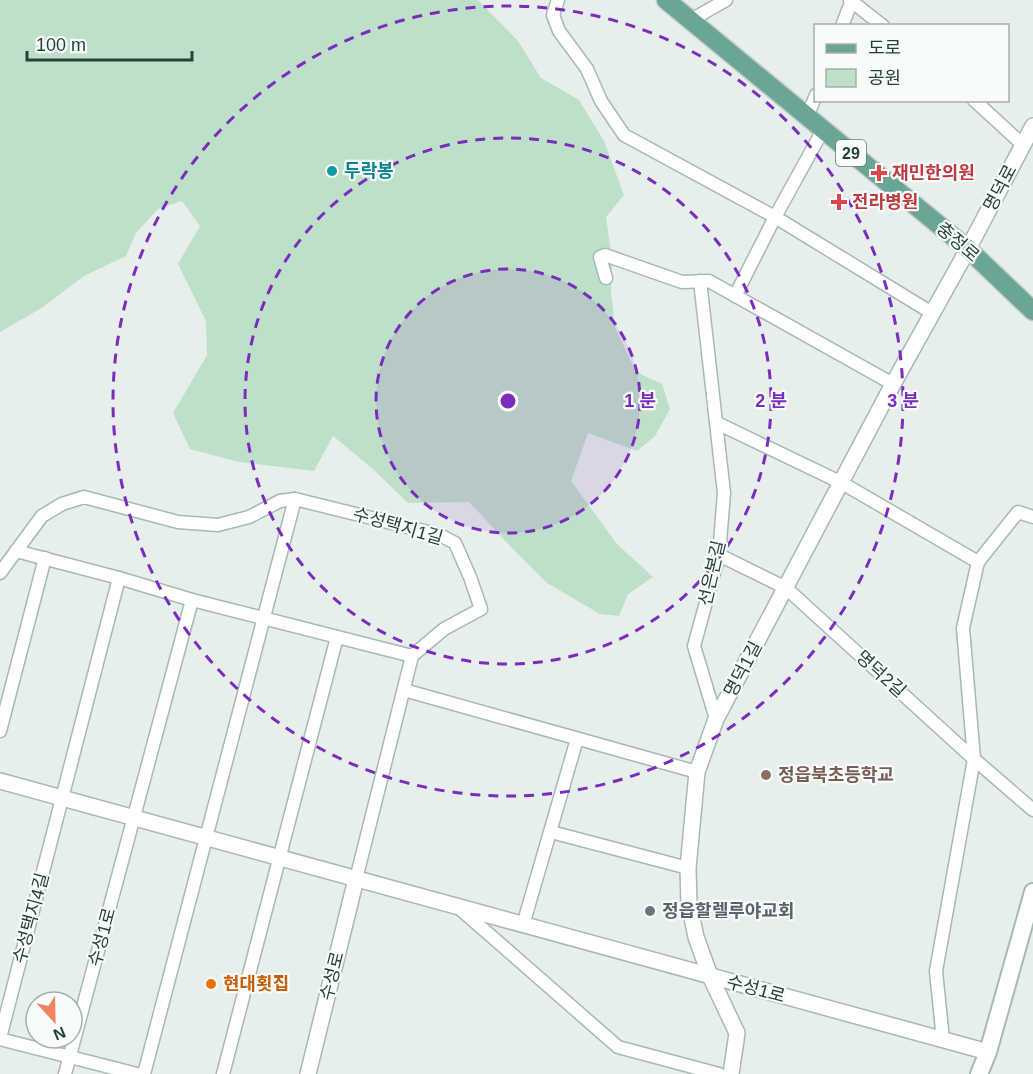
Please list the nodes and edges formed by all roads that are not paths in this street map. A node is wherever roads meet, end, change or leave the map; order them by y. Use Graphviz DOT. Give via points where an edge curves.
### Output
graph roads {
  1 [pos="558,0"];
  2 [pos="666,0"];
  3 [pos="726,0"];
  4 [pos="852,0"];
  5 [pos="691,20"];
  6 [pos="843,24"];
  7 [pos="881,24"];
  8 [pos="814,99"];
  9 [pos="976,102"];
  10 [pos="807,117"];
  11 [pos="1033,126"];
  12 [pos="823,130"];
  13 [pos="1023,145"];
  14 [pos="775,217"];
  15 [pos="968,249"];
  16 [pos="606,278"];
  17 [pos="700,281"];
  18 [pos="735,296"];
  19 [pos="1033,311"];
  20 [pos="932,313"];
  21 [pos="893,384"];
  22 [pos="717,423"];
  23 [pos="842,483"];
  24 [pos="296,498"];
  25 [pos="1033,517"];
  26 [pos="16,551"];
  27 [pos="719,555"];
  28 [pos="45,558"];
  29 [pos="978,562"];
  30 [pos="0,573"];
  31 [pos="119,578"];
  32 [pos="786,588"];
  33 [pos="192,600"];
  34 [pos="264,618"];
  35 [pos="337,637"];
  36 [pos="412,656"];
  37 [pos="404,690"];
  38 [pos="716,719"];
  39 [pos="0,731"];
  40 [pos="577,739"];
  41 [pos="974,759"];
  42 [pos="697,772"];
  43 [pos="0,781"];
  44 [pos="62,798"];
  45 [pos="1033,810"];
  46 [pos="134,818"];
  47 [pos="551,832"];
  48 [pos="206,838"];
  49 [pos="279,858"];
  50 [pos="688,868"];
  51 [pos="356,879"];
  52 [pos="1033,892"];
  53 [pos="458,907"];
  54 [pos="523,925"];
  55 [pos="710,976"];
  56 [pos="0,1039"];
  57 [pos="943,1040"];
  58 [pos="988,1052"];
  59 [pos="70,1057"];
  60 [pos="65,1074"];
  61 [pos="137,1074"];
  62 [pos="144,1074"];
  63 [pos="223,1074"];
  64 [pos="308,1074"];
  65 [pos="719,1074"];
  66 [pos="731,1074"];
  67 [pos="979,1074"];
  1 -- 14 [label="street" via="554,15 559,31 587,69 601,101 624,135"];
  2 -- 5 [label="main road, 충정로 / 29"];
  3 -- 5 [label="street"];
  4 -- 6 [label="street"];
  4 -- 7 [label="street"];
  5 -- 10 [label="main road, 충정로 / 29"];
  8 -- 10 [label="street"];
  9 -- 13 [label="street"];
  10 -- 12 [label="main road, 충정로 / 29"];
  11 -- 13 [label="street, 명덕로"];
  12 -- 14 [label="street"];
  12 -- 15 [label="main road, 충정로 / 29"];
  13 -- 15 [label="street, 명덕로"];
  14 -- 18 [label="street"];
  14 -- 20 [label="street"];
  15 -- 19 [label="main road, 충정로 / 29"];
  15 -- 20 [label="street, 명덕1길"];
  16 -- 17 [label="street" via="600,257 605,255 682,282"];
  17 -- 18 [label="street" via="709,281"];
  17 -- 22 [label="street, 선은본길"];
  18 -- 21 [label="street"];
  20 -- 21 [label="street, 명덕1길"];
  21 -- 23 [label="street, 명덕1길"];
  22 -- 23 [label="street"];
  22 -- 27 [label="street, 선은본길" via="724,494"];
  23 -- 29 [label="street"];
  23 -- 32 [label="street, 명덕1길"];
  24 -- 26 [label="street" via="218,525 178,522 84,497 42,516"];
  24 -- 34 [label="street"];
  24 -- 36 [label="street, 수성택지1길" via="440,535 455,543 481,609 444,629"];
  25 -- 29 [label="street" via="1018,513"];
  26 -- 28 [label="street"];
  26 -- 30 [label="street"];
  27 -- 32 [label="street, 명덕2길"];
  27 -- 38 [label="street, 선은본길" via="694,645"];
  28 -- 31 [label="street"];
  28 -- 39 [label="street"];
  29 -- 41 [label="street" via="963,628"];
  31 -- 33 [label="street"];
  31 -- 44 [label="street"];
  32 -- 38 [label="street, 명덕1길"];
  32 -- 41 [label="street, 명덕2길"];
  33 -- 34 [label="street"];
  33 -- 46 [label="street, 수성1로"];
  34 -- 35 [label="street"];
  34 -- 48 [label="street"];
  35 -- 36 [label="street"];
  35 -- 49 [label="street"];
  36 -- 37 [label="street"];
  37 -- 40 [label="street"];
  37 -- 51 [label="street"];
  38 -- 42 [label="street, 명덕1길"];
  40 -- 42 [label="street"];
  40 -- 47 [label="street"];
  41 -- 45 [label="street, 명덕2길"];
  41 -- 57 [label="street" via="936,971"];
  42 -- 50 [label="street, 명덕1길"];
  43 -- 44 [label="street, 수성1로"];
  44 -- 46 [label="street, 수성1로"];
  44 -- 56 [label="street, 수성택지4길"];
  46 -- 48 [label="street, 수성1로"];
  46 -- 59 [label="street, 수성1로"];
  47 -- 50 [label="street"];
  47 -- 54 [label="street"];
  48 -- 49 [label="street, 수성1로"];
  48 -- 62 [label="street"];
  49 -- 51 [label="street, 수성1로"];
  49 -- 63 [label="street"];
  50 -- 55 [label="street, 명덕1길" via="689,903"];
  51 -- 53 [label="street, 수성1로"];
  51 -- 64 [label="street, 수성로"];
  52 -- 58 [label="main road"];
  53 -- 54 [label="street, 수성1로"];
  53 -- 65 [label="street" via="618,1047"];
  54 -- 55 [label="street, 수성1로"];
  55 -- 57 [label="street, 수성1로"];
  55 -- 66 [label="street, 명덕1길" via="737,1033"];
  56 -- 59 [label="street, 수성택지4길"];
  57 -- 58 [label="street, 수성1로"];
  58 -- 67 [label="main road"];
  59 -- 60 [label="street"];
  59 -- 61 [label="street, 수성택지4길"];
}
